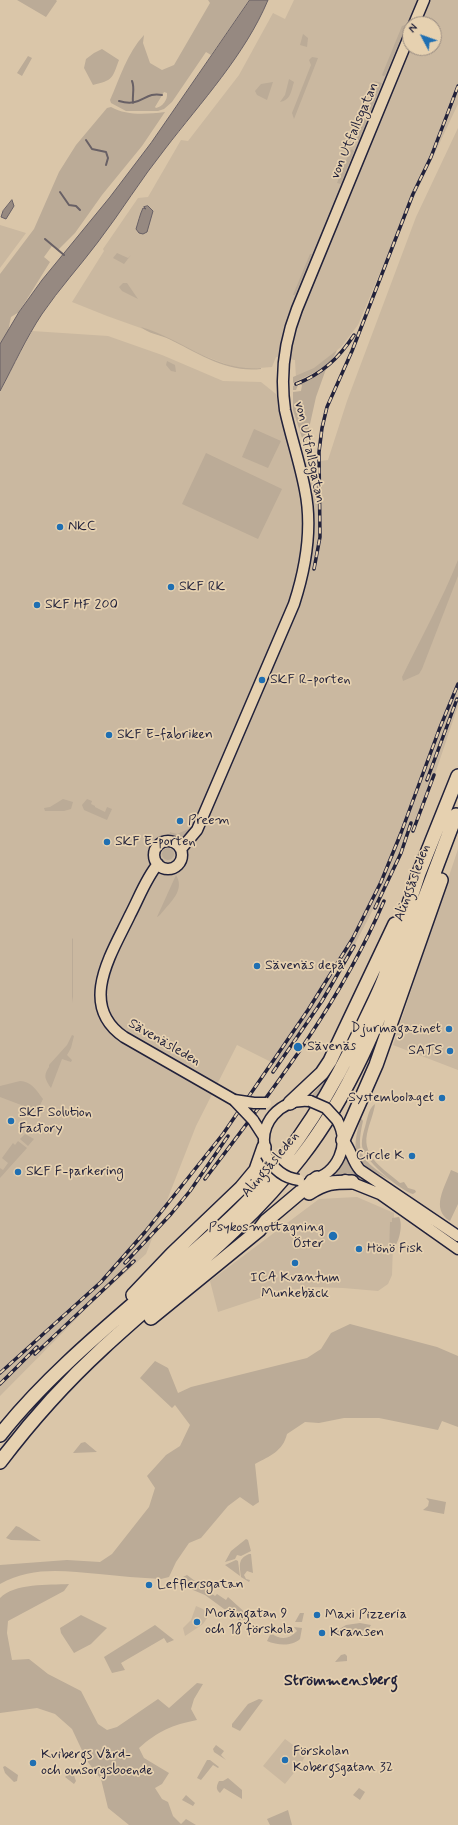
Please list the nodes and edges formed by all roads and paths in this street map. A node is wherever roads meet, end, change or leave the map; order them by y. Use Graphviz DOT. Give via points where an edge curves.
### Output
graph roads {
  1 [pos="424,0"];
  2 [pos="417,16"];
  3 [pos="402,53"];
  4 [pos="458,776"];
  5 [pos="457,812"];
  6 [pos="181,849"];
  7 [pos="158,864"];
  8 [pos="420,870"];
  9 [pos="234,1100"];
  10 [pos="289,1104"];
  11 [pos="343,1140"];
  12 [pos="265,1146"];
  13 [pos="318,1178"];
  14 [pos="352,1182"];
  15 [pos="259,1230"];
  16 [pos="458,1236"];
  17 [pos="458,1249"];
  18 [pos="93,1338"];
  19 [pos="82,1369"];
  20 [pos="0,1436"];
  21 [pos="0,1462"];
  1 -- 2 [label="street"];
  3 -- 6 [label="street, von Utfallsgatan" via="297,309 284,348 283,400 306,490 308,513 307,556 302,580 197,830"];
  4 -- 8 [label="highway"];
  5 -- 11 [label="highway" via="451,850 417,950 376,1065"];
  5 -- 19 [label="highway, Alingsåsleden" via="380,1017 356,1069 326,1122 286,1175 236,1229"];
  6 -- 7 [label="street" via="182,858 176,866 166,868"];
  6 -- 7 [label="street" via="172,841 160,843 154,854"];
  7 -- 9 [label="street, Sävenäsleden" via="105,968 100,999 103,1012 113,1028 129,1040"];
  8 -- 10 [label="highway" via="330,1061 322,1073"];
  8 -- 18 [label="highway, Alingsåsleden" via="384,981 344,1065 318,1112 290,1152 248,1200 213,1234"];
  9 -- 10 [label="street, Sävenäsleden, bridge"];
  9 -- 12 [label="street, Sävenäsleden, bridge" via="253,1120"];
  10 -- 11 [label="street, bridge" via="310,1101 326,1108 337,1120"];
  10 -- 12 [label="street" via="270,1119"];
  11 -- 13 [label="street" via="342,1152 337,1162"];
  11 -- 16 [label="street" via="360,1170"];
  12 -- 13 [label="street, bridge" via="272,1165 281,1173 299,1180"];
  12 -- 18 [label="highway" via="256,1170 241,1188 172,1254"];
  13 -- 14 [label="street"];
  13 -- 15 [label="highway" via="266,1221"];
  14 -- 15 [label="highway" via="334,1182 320,1186"];
  14 -- 17 [label="street" via="380,1194"];
  15 -- 19 [label="highway" via="107,1353"];
  18 -- 20 [label="highway, Alingsåsleden" via="16,1415"];
  19 -- 21 [label="highway, Alingsåsleden" via="18,1438"];
}
